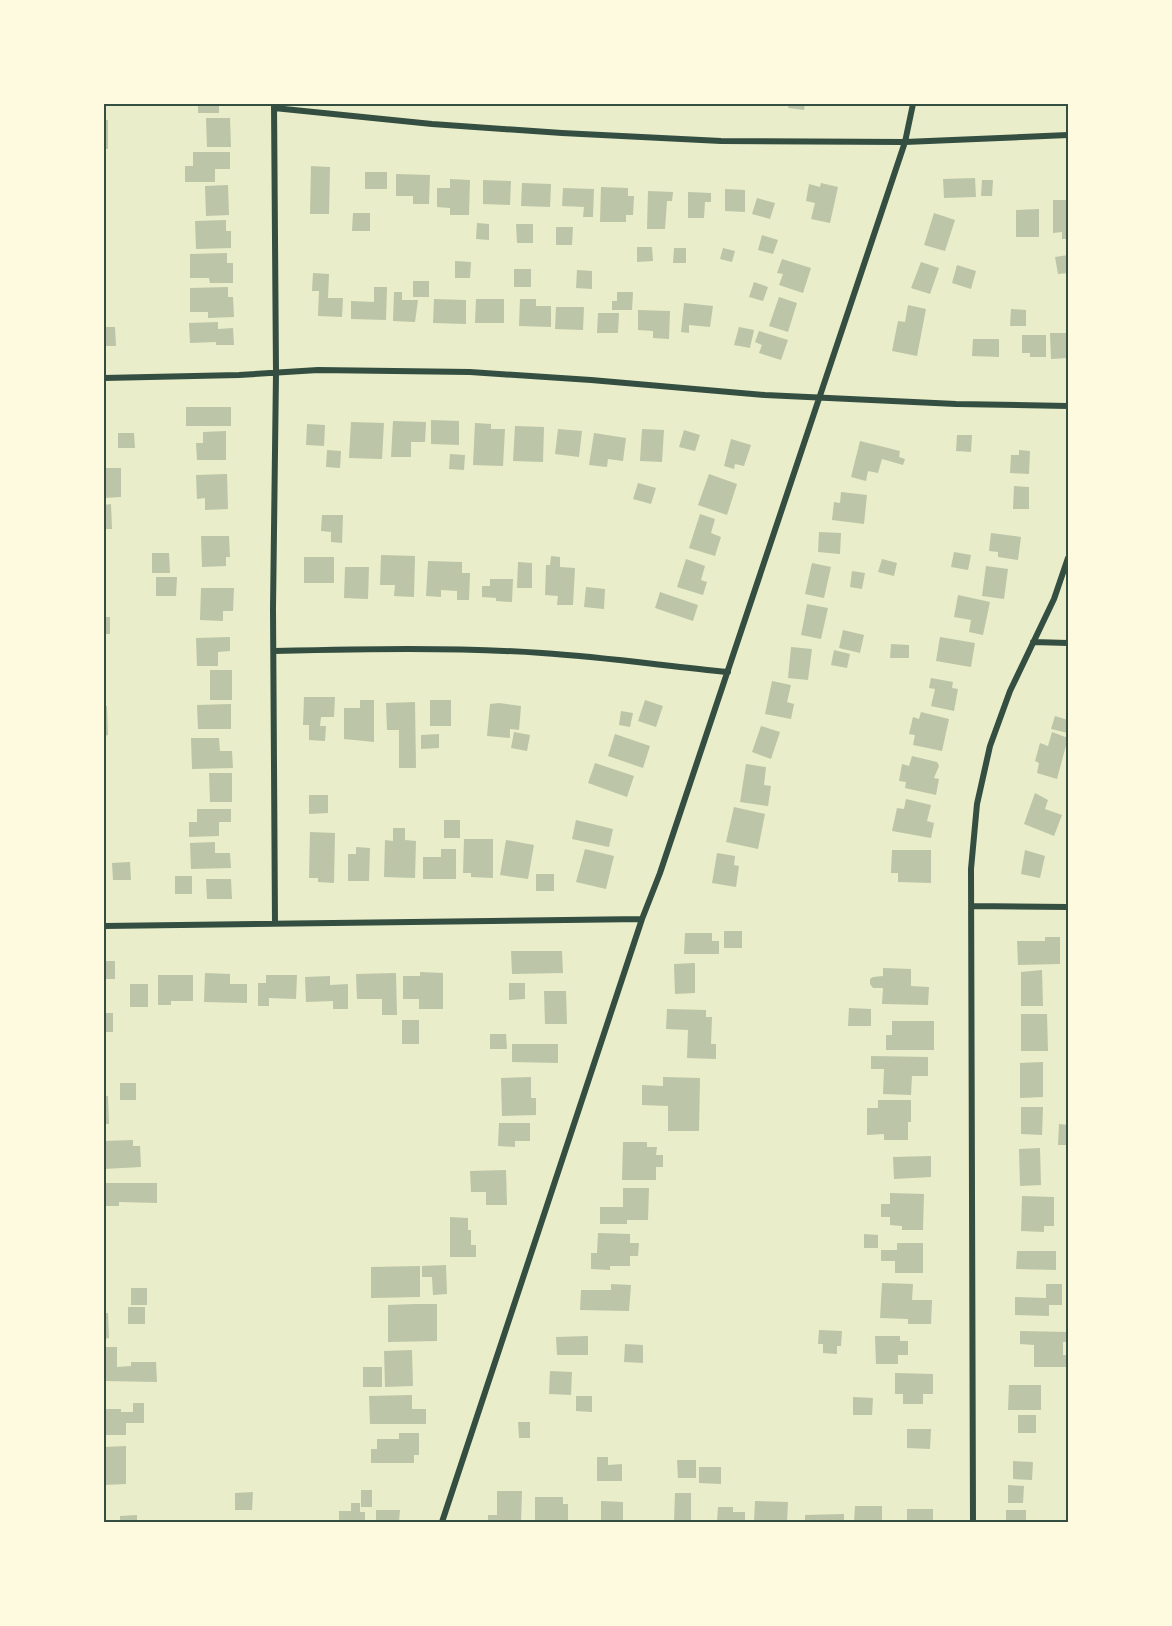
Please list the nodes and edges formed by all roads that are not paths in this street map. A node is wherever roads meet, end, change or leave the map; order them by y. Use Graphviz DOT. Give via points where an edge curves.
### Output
graph roads {
  1 [pos="913,104"];
  2 [pos="274,106"];
  3 [pos="1068,135"];
  4 [pos="905,142"];
  5 [pos="276,373"];
  6 [pos="104,378"];
  7 [pos="819,398"];
  8 [pos="1068,406"];
  9 [pos="1068,558"];
  10 [pos="1033,642"];
  11 [pos="1068,643"];
  12 [pos="274,651"];
  13 [pos="728,672"];
  14 [pos="972,906"];
  15 [pos="1068,907"];
  16 [pos="642,919"];
  17 [pos="275,923"];
  18 [pos="104,926"];
  19 [pos="442,1522"];
  20 [pos="973,1522"];
  1 -- 4 [label="street"];
  2 -- 4 [label="street" via="562,134 721,141"];
  2 -- 5 [label="street"];
  3 -- 4 [label="street"];
  4 -- 7 [label="street"];
  5 -- 6 [label="street"];
  5 -- 7 [label="street" via="499,373"];
  5 -- 12 [label="street"];
  7 -- 8 [label="street"];
  7 -- 13 [label="street"];
  9 -- 10 [label="street"];
  10 -- 11 [label="street"];
  10 -- 14 [label="street" via="1000,716 984,771 973,836"];
  12 -- 13 [label="street" via="493,651"];
  12 -- 17 [label="street"];
  13 -- 16 [label="street"];
  14 -- 15 [label="street"];
  14 -- 20 [label="street"];
  16 -- 17 [label="street"];
  16 -- 19 [label="street"];
  17 -- 18 [label="street"];
}
